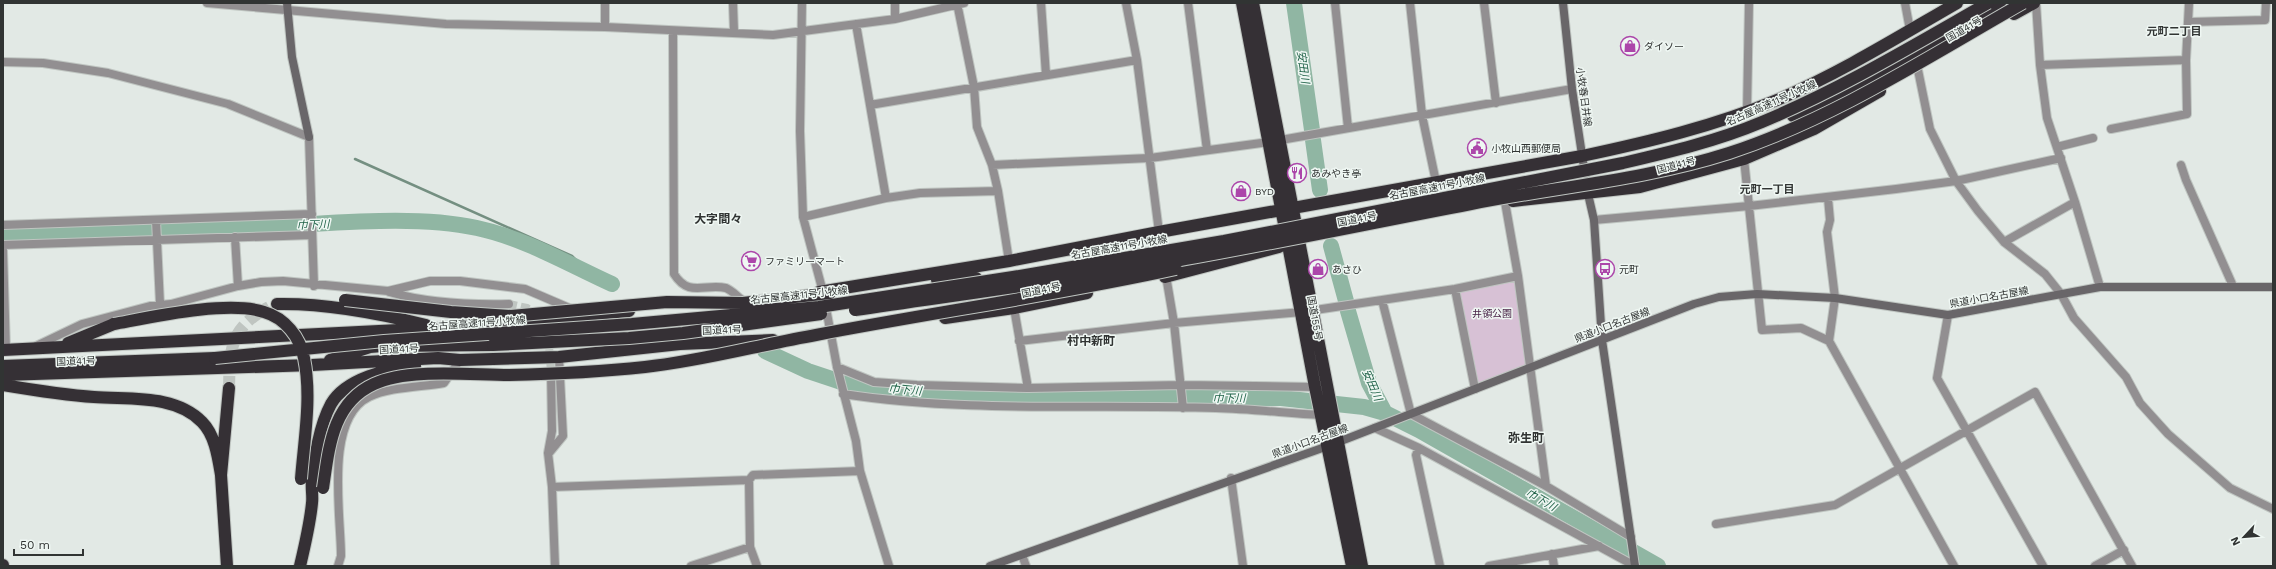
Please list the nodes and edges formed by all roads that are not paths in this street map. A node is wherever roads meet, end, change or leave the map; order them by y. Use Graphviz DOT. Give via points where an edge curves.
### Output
graph roads {
  1 [pos="207,3"];
  2 [pos="606,3"];
  3 [pos="733,3"];
  4 [pos="802,3"];
  5 [pos="894,3"];
  6 [pos="1041,3"];
  7 [pos="1126,3"];
  8 [pos="1188,3"];
  9 [pos="1242,3"];
  10 [pos="1253,3"];
  11 [pos="1335,3"];
  12 [pos="1410,3"];
  13 [pos="1484,3"];
  14 [pos="1563,3"];
  15 [pos="1749,3"];
  16 [pos="1905,3"];
  17 [pos="1956,3"];
  18 [pos="1988,3"];
  19 [pos="2000,3"];
  20 [pos="2023,3"];
  21 [pos="2035,3"];
  22 [pos="2189,3"];
  23 [pos="2266,3"];
  24 [pos="959,4"];
  25 [pos="287,6"];
  26 [pos="894,18"];
  27 [pos="2189,22"];
  28 [pos="856,24"];
  29 [pos="605,27"];
  30 [pos="1910,30"];
  31 [pos="673,31"];
  32 [pos="734,32"];
  33 [pos="802,32"];
  34 [pos="1137,60"];
  35 [pos="2186,60"];
  36 [pos="3,62"];
  37 [pos="2040,65"];
  38 [pos="1918,70"];
  39 [pos="1046,75"];
  40 [pos="974,87"];
  41 [pos="1572,89"];
  42 [pos="1496,103"];
  43 [pos="870,105"];
  44 [pos="1747,111"];
  45 [pos="1422,115"];
  46 [pos="1348,128"];
  47 [pos="2111,129"];
  48 [pos="309,137"];
  49 [pos="2093,138"];
  50 [pos="1274,141"];
  51 [pos="2056,147"];
  52 [pos="1208,150"];
  53 [pos="1582,156"];
  54 [pos="1150,158"];
  55 [pos="2061,158"];
  56 [pos="1744,160"];
  57 [pos="992,165"];
  58 [pos="2181,165"];
  59 [pos="1956,181"];
  60 [pos="1436,182"];
  61 [pos="1540,190"];
  62 [pos="998,191"];
  63 [pos="1588,194"];
  64 [pos="886,198"];
  65 [pos="1828,198"];
  66 [pos="1505,202"];
  67 [pos="2076,202"];
  68 [pos="1750,206"];
  69 [pos="1287,209"];
  70 [pos="312,214"];
  71 [pos="803,217"];
  72 [pos="156,220"];
  73 [pos="1594,220"];
  74 [pos="3,226"];
  75 [pos="1159,232"];
  76 [pos="312,235"];
  77 [pos="235,237"];
  78 [pos="157,241"];
  79 [pos="2004,242"];
  80 [pos="1294,243"];
  81 [pos="3,245"];
  82 [pos="3,250"];
  83 [pos="1226,251"];
  84 [pos="1009,262"];
  85 [pos="1166,276"];
  86 [pos="1518,276"];
  87 [pos="1013,277"];
  88 [pos="238,286"];
  89 [pos="314,286"];
  90 [pos="2233,286"];
  91 [pos="2100,287"];
  92 [pos="2273,287"];
  93 [pos="1455,289"];
  94 [pos="388,291"];
  95 [pos="823,292"];
  96 [pos="1757,294"];
  97 [pos="2061,294"];
  98 [pos="1835,298"];
  99 [pos="741,300"];
  100 [pos="1382,300"];
  101 [pos="160,304"];
  102 [pos="509,304"];
  103 [pos="1014,308"];
  104 [pos="1307,311"];
  105 [pos="1948,315"];
  106 [pos="587,316"];
  107 [pos="1174,323"];
  108 [pos="439,328"];
  109 [pos="832,338"];
  110 [pos="1602,340"];
  111 [pos="1019,341"];
  112 [pos="1829,341"];
  113 [pos="57,347"];
  114 [pos="32,348"];
  115 [pos="5,350"];
  116 [pos="558,357"];
  117 [pos="438,358"];
  118 [pos="460,360"];
  119 [pos="312,365"];
  120 [pos="3,366"];
  121 [pos="837,367"];
  122 [pos="1531,367"];
  123 [pos="551,372"];
  124 [pos="3,375"];
  125 [pos="3,385"];
  126 [pos="1182,387"];
  127 [pos="229,388"];
  128 [pos="1028,388"];
  129 [pos="1475,389"];
  130 [pos="1320,392"];
  131 [pos="844,394"];
  132 [pos="1183,408"];
  133 [pos="1324,412"];
  134 [pos="1411,414"];
  135 [pos="1375,428"];
  136 [pos="1967,430"];
  137 [pos="1333,444"];
  138 [pos="1419,448"];
  139 [pos="548,453"];
  140 [pos="1900,469"];
  141 [pos="860,471"];
  142 [pos="221,476"];
  143 [pos="1231,478"];
  144 [pos="749,480"];
  145 [pos="1546,486"];
  146 [pos="552,487"];
  147 [pos="313,501"];
  148 [pos="2273,509"];
  149 [pos="1716,524"];
  150 [pos="1631,537"];
  151 [pos="224,541"];
  152 [pos="1599,546"];
  153 [pos="750,547"];
  154 [pos="2124,550"];
  155 [pos="1552,554"];
  156 [pos="1022,555"];
  157 [pos="222,566"];
  158 [pos="227,566"];
  159 [pos="300,566"];
  160 [pos="338,566"];
  161 [pos="555,566"];
  162 [pos="691,566"];
  163 [pos="757,566"];
  164 [pos="889,566"];
  165 [pos="990,566"];
  166 [pos="1026,566"];
  167 [pos="1243,566"];
  168 [pos="1352,566"];
  169 [pos="1362,566"];
  170 [pos="1440,566"];
  171 [pos="1489,566"];
  172 [pos="1554,566"];
  173 [pos="1635,566"];
  174 [pos="1954,566"];
  175 [pos="2043,566"];
  176 [pos="2095,566"];
  177 [pos="2132,566"];
  1 -- 25 [label="street"];
  2 -- 29 [label="street"];
  3 -- 32 [label="street"];
  4 -- 33 [label="street"];
  5 -- 26 [label="street"];
  6 -- 39 [label="street"];
  7 -- 34 [label="street"];
  8 -- 52 [label="street"];
  9 -- 50 [label="highway, 国道155号"];
  10 -- 50 [label="highway, 国道155号"];
  11 -- 46 [label="street"];
  12 -- 45 [label="street"];
  13 -- 42 [label="street"];
  14 -- 41 [label="main road, 小牧春日井線"];
  15 -- 44 [label="street"];
  16 -- 30 [label="street"];
  17 -- 30 [label="highway, 国道41号"];
  18 -- 87 [label="highway, 名古屋高速11号小牧線, bridge" via="1859,75 1799,105 1749,127 1683,149 1305,226"];
  19 -- 61 [label="highway, bridge" via="1879,73 1742,140 1677,161"];
  20 -- 61 [label="highway, bridge" via="1868,90 1768,138 1729,153 1685,165 1626,178"];
  21 -- 37 [label="street"];
  21 -- 38 [label="highway, 国道41号"];
  22 -- 27 [label="street"];
  23 -- 27 [label="street" via="2265,20"];
  24 -- 26 [label="street"];
  24 -- 40 [label="street"];
  25 -- 29 [label="street" via="446,24"];
  25 -- 48 [label="main road" via="292,57"];
  26 -- 28 [label="street"];
  27 -- 35 [label="street"];
  28 -- 33 [label="street"];
  28 -- 43 [label="street"];
  29 -- 31 [label="street"];
  30 -- 44 [label="highway, 国道41号" via="1778,100"];
  31 -- 32 [label="street"];
  31 -- 99 [label="street" via="674,274 680,283 696,290 726,288"];
  32 -- 33 [label="street"];
  33 -- 71 [label="street" via="800,131"];
  34 -- 39 [label="street"];
  34 -- 54 [label="street"];
  35 -- 37 [label="street"];
  35 -- 47 [label="street" via="2187,114"];
  36 -- 48 [label="street" via="43,63 108,74 228,104"];
  37 -- 51 [label="street" via="2046,118"];
  38 -- 56 [label="highway, 国道41号" via="1814,129"];
  38 -- 59 [label="street" via="1930,129"];
  39 -- 40 [label="street"];
  40 -- 43 [label="street"];
  40 -- 57 [label="street" via="977,127"];
  41 -- 42 [label="street"];
  41 -- 53 [label="main road, 小牧春日井線"];
  42 -- 45 [label="street"];
  43 -- 64 [label="street"];
  44 -- 53 [label="highway, 国道41号" via="1647,143"];
  45 -- 46 [label="street"];
  45 -- 60 [label="street"];
  46 -- 50 [label="street"];
  48 -- 70 [label="street"];
  49 -- 51 [label="street"];
  50 -- 52 [label="street"];
  50 -- 69 [label="highway, 国道155号"];
  51 -- 55 [label="street"];
  52 -- 54 [label="street"];
  53 -- 60 [label="highway, 国道41号"];
  53 -- 63 [label="main road, 小牧春日井線"];
  54 -- 57 [label="street"];
  54 -- 75 [label="street"];
  55 -- 59 [label="street"];
  55 -- 67 [label="street"];
  56 -- 63 [label="highway, 国道41号" via="1640,187"];
  56 -- 68 [label="street"];
  57 -- 62 [label="street"];
  58 -- 90 [label="street"];
  59 -- 65 [label="street"];
  59 -- 79 [label="street"];
  60 -- 69 [label="highway, 国道41号"];
  61 -- 83 [label="highway, bridge"];
  62 -- 64 [label="street" via="920,193"];
  62 -- 84 [label="street"];
  63 -- 66 [label="highway, 国道41号"];
  63 -- 73 [label="main road, 小牧春日井線"];
  64 -- 71 [label="street"];
  65 -- 68 [label="street"];
  65 -- 98 [label="street" via="1830,220 1827,232"];
  66 -- 80 [label="highway, 国道41号"];
  66 -- 86 [label="street"];
  67 -- 79 [label="street"];
  67 -- 91 [label="street"];
  68 -- 73 [label="street"];
  68 -- 96 [label="street"];
  69 -- 75 [label="highway, 国道41号"];
  69 -- 80 [label="highway, 国道155号"];
  70 -- 72 [label="street"];
  70 -- 76 [label="street"];
  71 -- 95 [label="street"];
  72 -- 74 [label="street"];
  72 -- 78 [label="street"];
  73 -- 110 [label="main road, 小牧春日井線"];
  75 -- 84 [label="highway, 国道41号"];
  76 -- 77 [label="street"];
  76 -- 89 [label="street"];
  77 -- 78 [label="street"];
  77 -- 88 [label="street"];
  78 -- 81 [label="street"];
  78 -- 101 [label="street"];
  79 -- 97 [label="street" via="2045,274"];
  80 -- 85 [label="highway, 国道41号"];
  80 -- 104 [label="highway, 国道155号"];
  82 -- 115 [label="street"];
  83 -- 119 [label="highway, bridge" via="1148,266 946,297 683,333 493,345 370,347"];
  83 -- 147 [label="highway, bridge" via="1195,264 1086,289 816,335 671,364 568,374 415,375 388,378 358,393 343,411 330,441 323,488"];
  84 -- 95 [label="highway, 国道41号"];
  85 -- 103 [label="highway, 国道41号"];
  85 -- 107 [label="street"];
  86 -- 93 [label="street"];
  86 -- 122 [label="street"];
  87 -- 108 [label="highway, bridge" via="932,280 761,302 667,302 589,307 531,316 451,312 310,298 292,299 273,305 322,306 397,318"];
  87 -- 120 [label="highway, 名古屋高速11号小牧線, bridge" via="820,307 632,324 384,340 215,358"];
  88 -- 89 [label="street" via="283,281"];
  88 -- 101 [label="street" via="171,304"];
  89 -- 94 [label="street"];
  90 -- 91 [label="main road, 県道小口名古屋線"];
  90 -- 92 [label="main road, 県道小口名古屋線"];
  91 -- 97 [label="main road, 県道小口名古屋線"];
  93 -- 100 [label="street"];
  93 -- 129 [label="street"];
  94 -- 102 [label="street" via="413,299 470,305"];
  94 -- 106 [label="street" via="430,281 482,283 525,289"];
  95 -- 99 [label="highway, 国道41号"];
  95 -- 109 [label="street"];
  96 -- 98 [label="main road, 県道小口名古屋線"];
  96 -- 110 [label="main road, 県道小口名古屋線" via="1719,297 1694,304"];
  96 -- 112 [label="street" via="1762,330 1801,328"];
  97 -- 105 [label="main road, 県道小口名古屋線"];
  97 -- 148 [label="street" via="2074,318 2126,377 2140,403 2168,434 2230,488"];
  98 -- 105 [label="main road, 県道小口名古屋線"];
  98 -- 112 [label="street"];
  99 -- 106 [label="highway, 国道41号"];
  100 -- 104 [label="street"];
  100 -- 134 [label="street"];
  101 -- 114 [label="street" via="82,324"];
  103 -- 109 [label="highway, 国道41号" via="927,320"];
  103 -- 111 [label="street"];
  104 -- 107 [label="street"];
  104 -- 130 [label="highway, 国道155号"];
  105 -- 136 [label="street" via="1937,378"];
  106 -- 108 [label="highway, 国道41号"];
  107 -- 111 [label="street"];
  107 -- 126 [label="street"];
  108 -- 113 [label="highway, 国道41号"];
  109 -- 116 [label="highway, 国道41号" via="680,344"];
  109 -- 121 [label="street"];
  110 -- 122 [label="main road, 県道小口名古屋線"];
  110 -- 150 [label="main road, 小牧春日井線"];
  111 -- 128 [label="street"];
  112 -- 140 [label="street"];
  113 -- 114 [label="highway, 国道41号"];
  113 -- 147 [label="highway, bridge" via="114,324 188,312 240,308 266,312 285,324 301,347 306,371 307,396 302,479"];
  114 -- 115 [label="highway, 国道41号"];
  116 -- 118 [label="highway, 国道41号"];
  116 -- 139 [label="street" via="562,436"];
  117 -- 118 [label="highway, 国道41号"];
  117 -- 119 [label="highway, 国道41号"];
  117 -- 147 [label="highway" via="432,364 407,367 368,378 343,391 332,403 321,431 312,483"];
  118 -- 160 [label="street" via="444,384 379,393 369,397 353,411 339,447 341,549"];
  119 -- 124 [label="highway, 国道41号"];
  121 -- 128 [label="street" via="874,382"];
  121 -- 131 [label="street"];
  122 -- 129 [label="main road, 県道小口名古屋線"];
  122 -- 145 [label="street"];
  123 -- 139 [label="street" via="552,431"];
  125 -- 142 [label="highway" via="86,396 150,400 181,408 193,414 209,432"];
  126 -- 128 [label="street"];
  126 -- 130 [label="street"];
  126 -- 132 [label="street"];
  127 -- 142 [label="highway"];
  129 -- 134 [label="main road, 県道小口名古屋線"];
  130 -- 133 [label="highway, 国道155号"];
  131 -- 132 [label="street" via="936,404"];
  131 -- 141 [label="street" via="856,441"];
  132 -- 133 [label="street"];
  133 -- 137 [label="highway, 国道155号"];
  134 -- 135 [label="main road, 県道小口名古屋線"];
  134 -- 145 [label="street"];
  135 -- 137 [label="main road, 県道小口名古屋線"];
  135 -- 138 [label="street"];
  136 -- 140 [label="street"];
  136 -- 154 [label="street" via="2035,392"];
  136 -- 175 [label="street"];
  137 -- 143 [label="main road, 県道小口名古屋線"];
  137 -- 168 [label="highway, 国道155号"];
  137 -- 169 [label="highway, 国道155号"];
  138 -- 152 [label="street"];
  138 -- 170 [label="street" via="1416,455"];
  139 -- 146 [label="street"];
  140 -- 149 [label="street" via="1835,505"];
  140 -- 174 [label="street"];
  141 -- 144 [label="street" via="753,475"];
  141 -- 164 [label="street"];
  142 -- 151 [label="highway"];
  143 -- 156 [label="main road, 県道小口名古屋線"];
  143 -- 167 [label="street"];
  144 -- 146 [label="street"];
  144 -- 153 [label="street"];
  145 -- 150 [label="street"];
  146 -- 161 [label="street"];
  147 -- 159 [label="highway"];
  150 -- 173 [label="main road, 小牧春日井線"];
  151 -- 157 [label="highway"];
  151 -- 158 [label="highway"];
  152 -- 155 [label="street"];
  152 -- 173 [label="street"];
  153 -- 162 [label="street"];
  153 -- 163 [label="street"];
  154 -- 176 [label="street"];
  154 -- 177 [label="street"];
  155 -- 171 [label="street"];
  155 -- 172 [label="street"];
  156 -- 165 [label="main road, 県道小口名古屋線"];
  156 -- 166 [label="street"];
}
